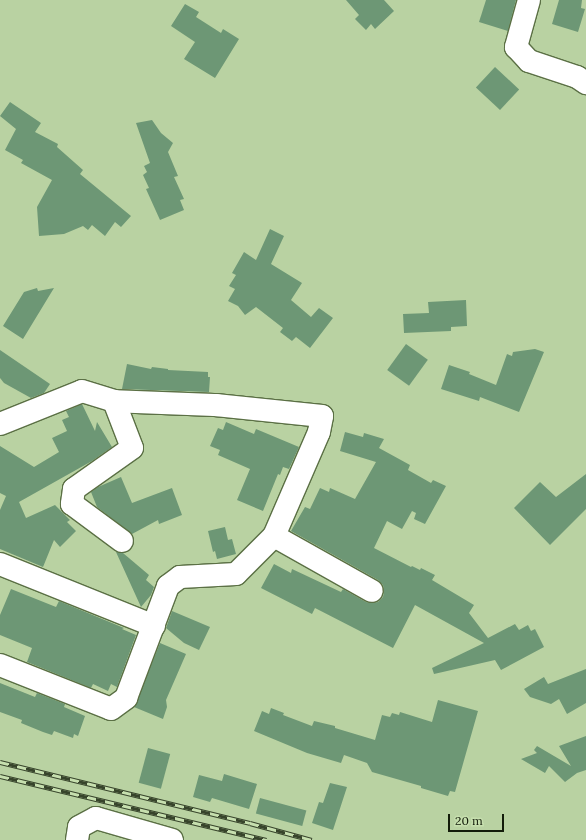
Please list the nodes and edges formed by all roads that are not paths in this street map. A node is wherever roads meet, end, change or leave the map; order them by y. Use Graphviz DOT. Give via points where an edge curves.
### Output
graph roads {
  1 [pos="529,0"];
  2 [pos="586,83"];
  3 [pos="114,401"];
  4 [pos="0,424"];
  5 [pos="274,536"];
  6 [pos="122,541"];
  7 [pos="0,564"];
  8 [pos="372,591"];
  9 [pos="154,626"];
  10 [pos="0,665"];
  11 [pos="77,840"];
  12 [pos="172,840"];
  1 -- 2 [label="street" via="516,47 529,61 577,77"];
  3 -- 4 [label="street" via="82,391"];
  3 -- 5 [label="street" via="216,405 322,416 319,432"];
  3 -- 6 [label="street" via="132,448 74,489 72,504"];
  5 -- 8 [label="street"];
  5 -- 9 [label="street" via="236,574 180,577 168,586"];
  7 -- 9 [label="street"];
  9 -- 10 [label="street" via="126,698 111,709"];
  11 -- 12 [label="street" via="79,827 96,818"];
}
